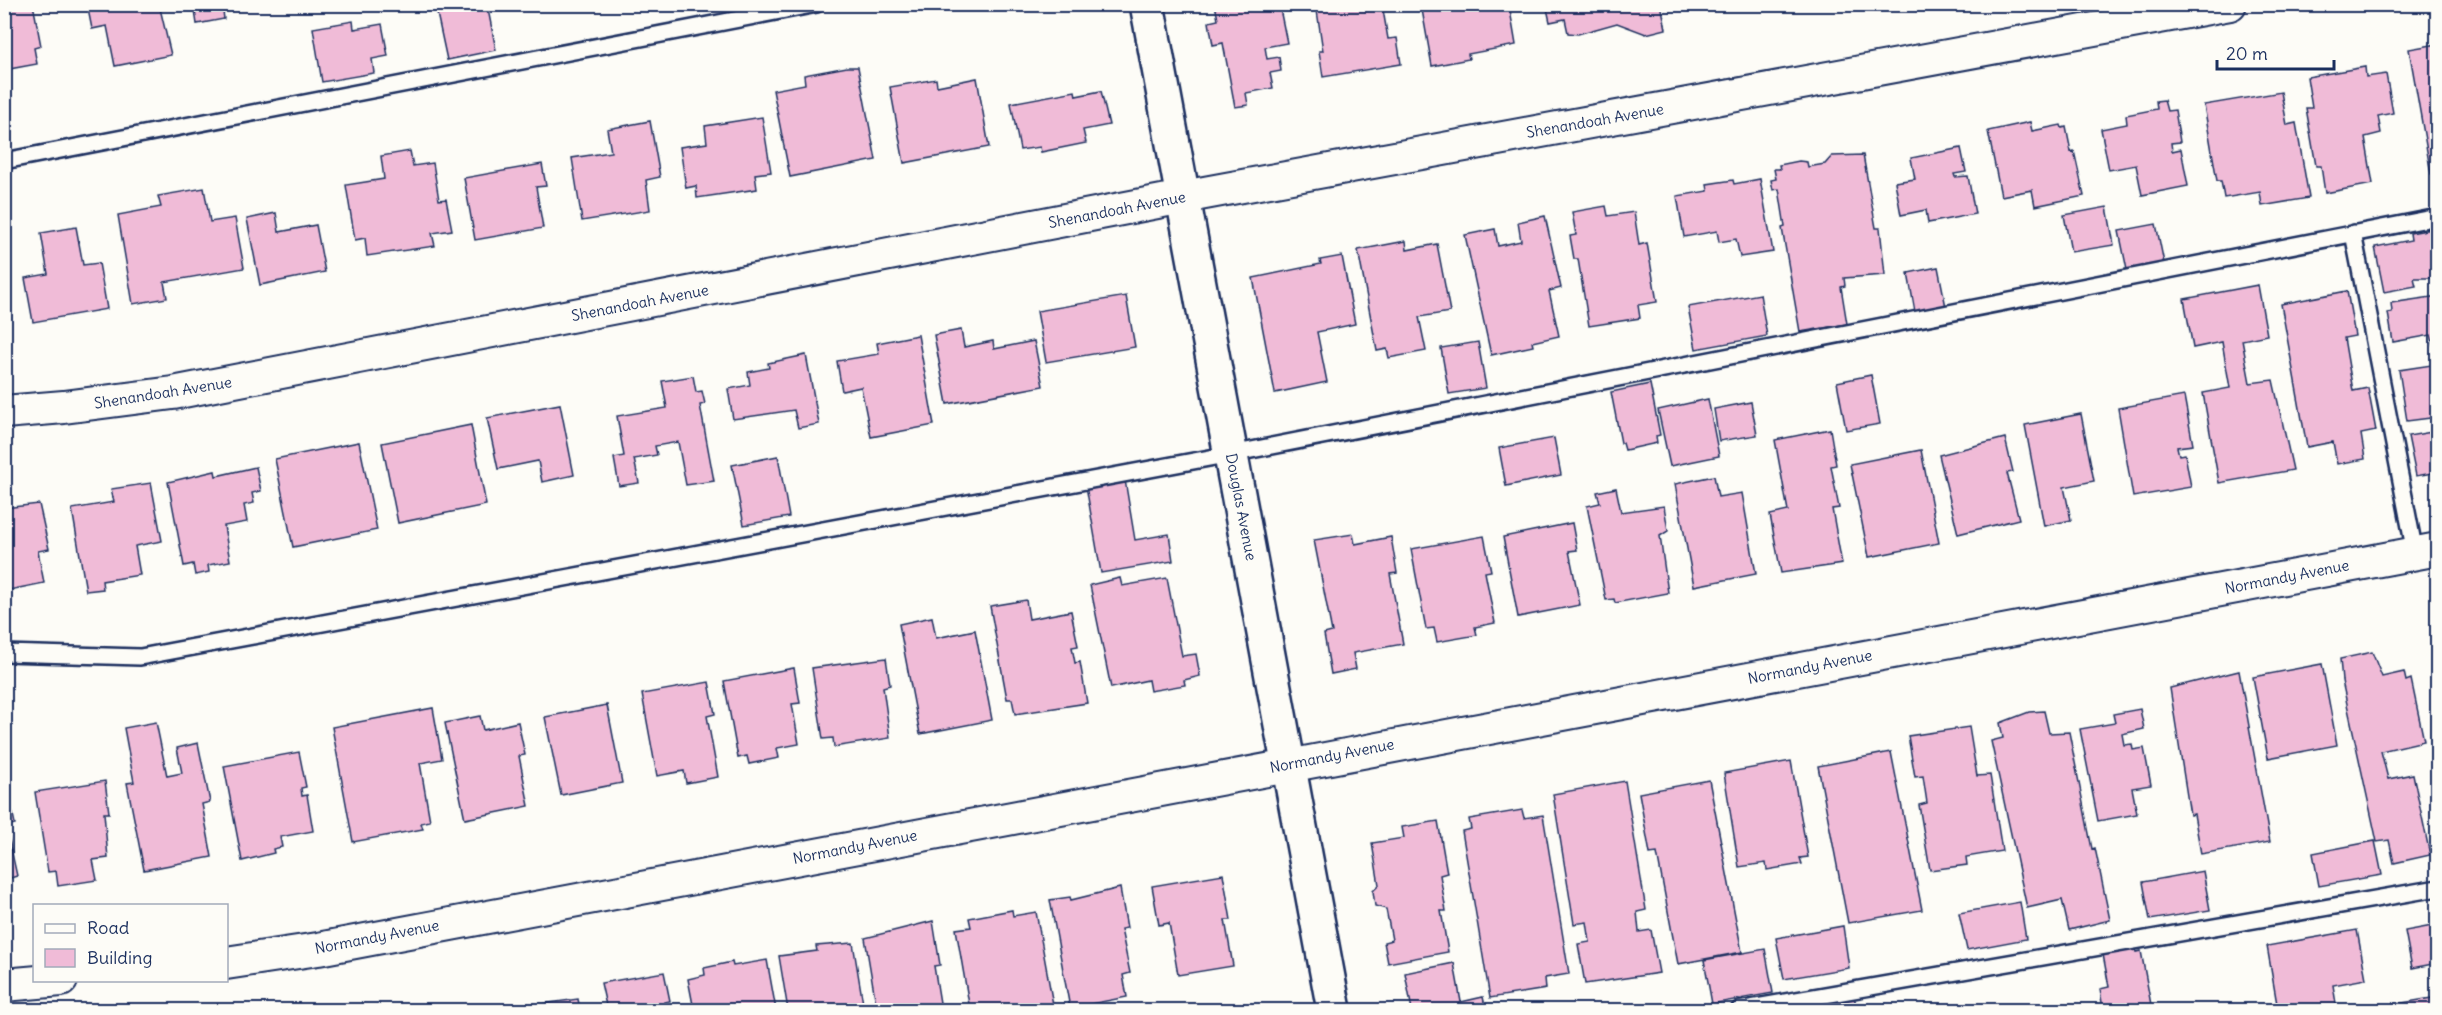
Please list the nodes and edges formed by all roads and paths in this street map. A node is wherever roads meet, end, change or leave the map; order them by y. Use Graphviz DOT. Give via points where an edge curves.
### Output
graph roads {
  1 [pos="817,4"];
  2 [pos="1148,4"];
  3 [pos="2230,4"];
  4 [pos="4,161"];
  5 [pos="1183,197"];
  6 [pos="2438,217"];
  7 [pos="2353,233"];
  8 [pos="4,412"];
  9 [pos="1231,454"];
  10 [pos="2426,551"];
  11 [pos="4,653"];
  12 [pos="1288,765"];
  13 [pos="2438,888"];
  14 [pos="228,963"];
  15 [pos="47,982"];
  16 [pos="4,985"];
  17 [pos="1334,1011"];
  18 [pos="1739,1011"];
  1 -- 4 [label="lane"];
  2 -- 5 [label="street, Douglas Avenue"];
  3 -- 5 [label="street, Shenandoah Avenue"];
  5 -- 8 [label="street, Shenandoah Avenue" via="173,393"];
  5 -- 9 [label="street, Douglas Avenue"];
  6 -- 7 [label="lane"];
  7 -- 9 [label="lane"];
  7 -- 10 [label="lane"];
  9 -- 11 [label="lane" via="140,657"];
  9 -- 12 [label="street, Douglas Avenue"];
  10 -- 12 [label="street, Normandy Avenue"];
  12 -- 14 [label="street, Normandy Avenue"];
  12 -- 17 [label="street, Douglas Avenue"];
  13 -- 18 [label="lane"];
  15 -- 16 [label="street"];
}
